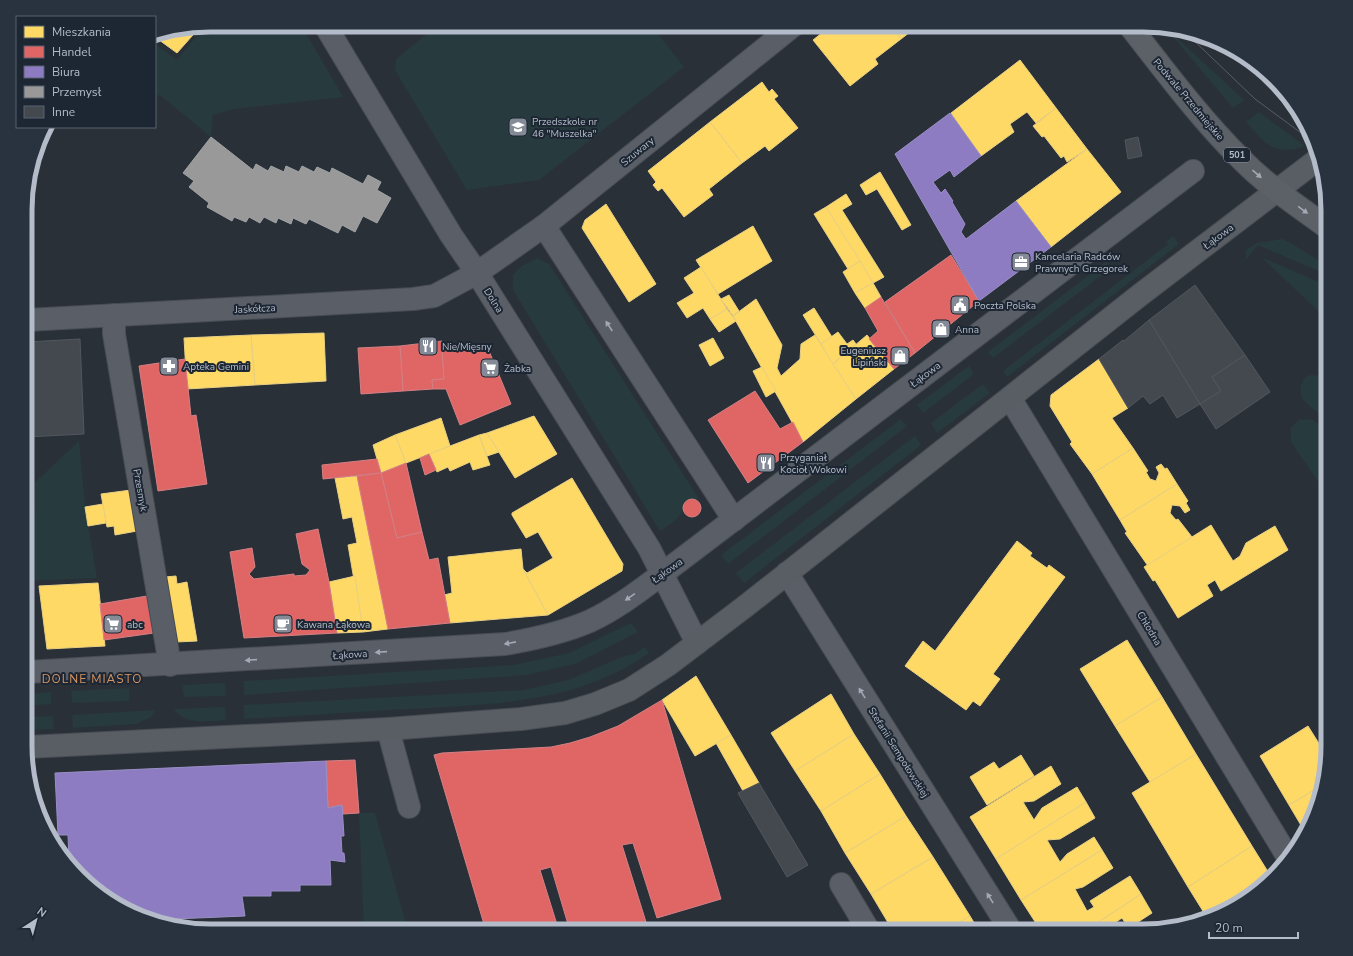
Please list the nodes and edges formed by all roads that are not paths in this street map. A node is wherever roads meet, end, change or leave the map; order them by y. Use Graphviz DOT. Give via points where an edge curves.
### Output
graph roads {
  1 [pos="329,32"];
  2 [pos="785,32"];
  3 [pos="1135,32"];
  4 [pos="1314,162"];
  5 [pos="1193,171"];
  6 [pos="1277,191"];
  7 [pos="1321,223"];
  8 [pos="544,226"];
  9 [pos="477,273"];
  10 [pos="114,315"];
  11 [pos="32,320"];
  12 [pos="1010,398"];
  13 [pos="734,520"];
  14 [pos="787,573"];
  15 [pos="662,574"];
  16 [pos="697,643"];
  17 [pos="170,665"];
  18 [pos="32,672"];
  19 [pos="388,729"];
  20 [pos="32,747"];
  21 [pos="409,807"];
  22 [pos="1285,853"];
  23 [pos="841,884"];
  24 [pos="865,924"];
  25 [pos="1007,924"];
  1 -- 9 [label="street, Dolna" via="451,235"];
  2 -- 8 [label="street, Szuwary"];
  3 -- 6 [label="main road, Podwale Przedmiejskie / 501, one-way" via="1209,126"];
  4 -- 6 [label="street, Łąkowa"];
  5 -- 13 [label="street, Łąkowa"];
  6 -- 7 [label="main road, Podwale Przedmiejskie / 501, one-way"];
  6 -- 12 [label="street, Łąkowa"];
  8 -- 9 [label="street, Szuwary"];
  13 -- 8 [label="street, one-way"];
  9 -- 10 [label="street, Jaskółcza" via="434,296 414,300"];
  9 -- 15 [label="street, Dolna" via="649,548"];
  10 -- 11 [label="street, Jaskółcza"];
  10 -- 17 [label="street, Przesmyk" via="114,334"];
  12 -- 14 [label="street, Łąkowa"];
  12 -- 22 [label="street, Chłodna"];
  13 -- 15 [label="street, Łąkowa"];
  14 -- 16 [label="street, Łąkowa"];
  25 -- 14 [label="street, Stefanii Sempołowskiej, one-way"];
  15 -- 16 [label="street, Dolna"];
  15 -- 17 [label="street, Łąkowa, one-way" via="590,621 548,636 505,644"];
  16 -- 19 [label="street, Łąkowa" via="630,690 565,713 521,719"];
  17 -- 18 [label="street, Łąkowa"];
  19 -- 20 [label="street, Łąkowa"];
  19 -- 21 [label="street"];
  23 -- 24 [label="street"];
}
